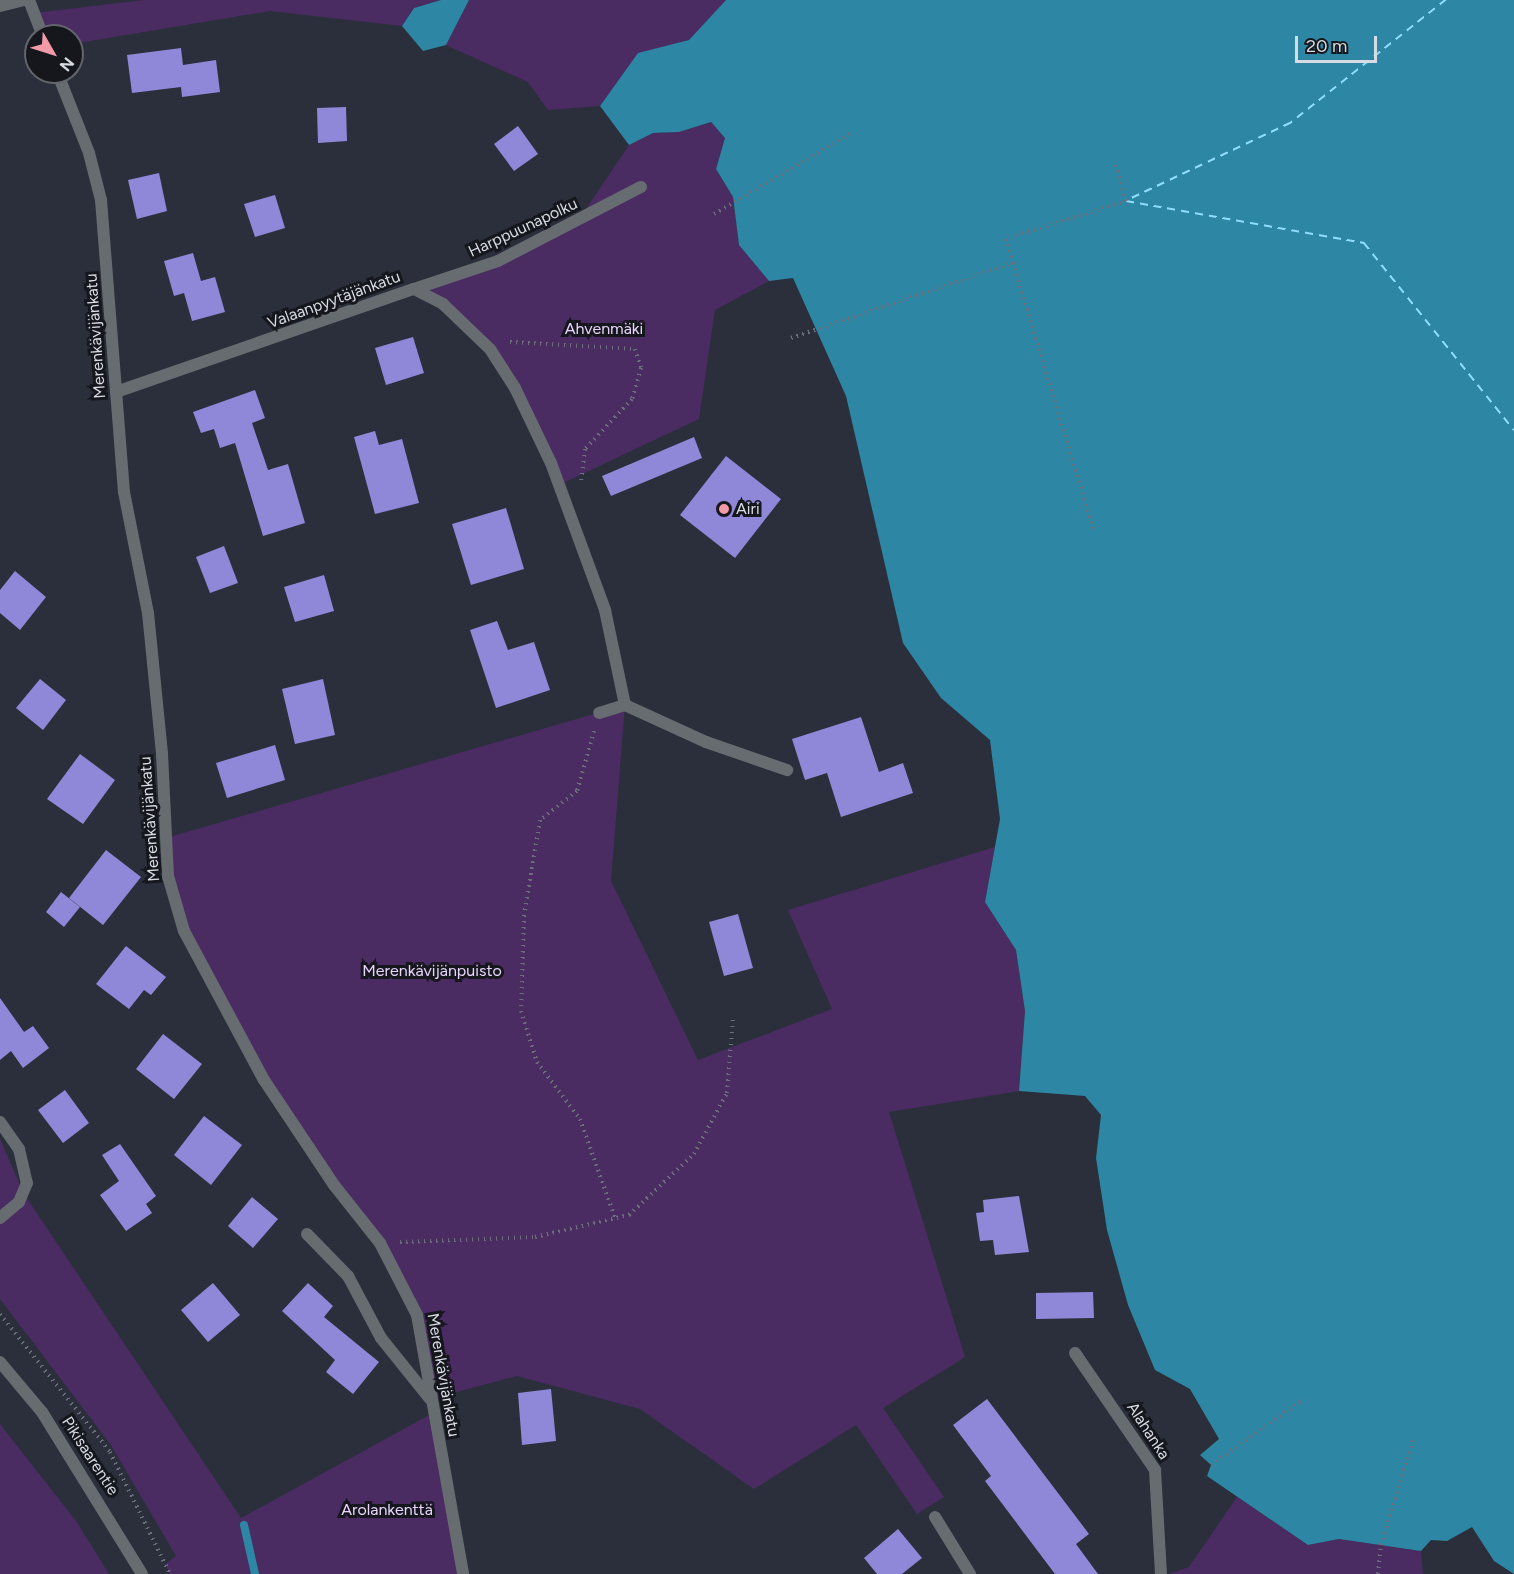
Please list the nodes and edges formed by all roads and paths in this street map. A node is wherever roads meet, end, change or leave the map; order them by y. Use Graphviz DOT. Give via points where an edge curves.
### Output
graph roads {
  1 [pos="24,0"];
  2 [pos="29,0"];
  3 [pos="0,6"];
  4 [pos="38,24"];
  5 [pos="62,84"];
  6 [pos="850,134"];
  7 [pos="1114,163"];
  8 [pos="641,188"];
  9 [pos="714,214"];
  10 [pos="1013,263"];
  11 [pos="414,289"];
  12 [pos="480,338"];
  13 [pos="791,338"];
  14 [pos="116,392"];
  15 [pos="579,494"];
  16 [pos="1094,532"];
  17 [pos="625,705"];
  18 [pos="599,713"];
  19 [pos="787,770"];
  20 [pos="733,1019"];
  21 [pos="0,1122"];
  22 [pos="0,1218"];
  23 [pos="615,1218"];
  24 [pos="307,1234"];
  25 [pos="380,1243"];
  26 [pos="0,1314"];
  27 [pos="1076,1353"];
  28 [pos="0,1362"];
  29 [pos="430,1399"];
  30 [pos="1304,1399"];
  31 [pos="1413,1440"];
  32 [pos="1211,1465"];
  33 [pos="935,1517"];
  34 [pos="142,1574"];
  35 [pos="170,1574"];
  36 [pos="463,1574"];
  37 [pos="970,1574"];
  38 [pos="1161,1574"];
  39 [pos="1378,1574"];
  1 -- 3 [label="street"];
  2 -- 4 [label="street"];
  5 -- 14 [label="street, Merenkävijänkatu" via="89,153 101,200"];
  6 -- 9 [label="path"];
  7 -- 10 [label="path" via="1126,201 1005,239"];
  8 -- 11 [label="street, Harppuunapolku" via="498,261"];
  10 -- 13 [label="path"];
  10 -- 16 [label="path"];
  11 -- 12 [label="street, Valaanpyytäjänkatu" via="443,304"];
  11 -- 14 [label="street, Valaanpyytäjänkatu"];
  12 -- 15 [label="path" via="531,345 635,349 641,368 632,399 585,449"];
  12 -- 17 [label="street, Valaanpyytäjänkatu" via="514,387 551,463 605,610"];
  14 -- 25 [label="street, Merenkävijänkatu" via="124,492 148,613 162,754 168,876 184,931 264,1080 334,1185"];
  17 -- 18 [label="street"];
  17 -- 19 [label="street" via="706,742"];
  18 -- 23 [label="path" via="577,791 540,820 524,915 521,1011 537,1062 580,1119"];
  20 -- 23 [label="path" via="727,1093 694,1154 628,1215"];
  21 -- 22 [label="street" via="19,1149 27,1183 19,1202"];
  23 -- 25 [label="path" via="535,1237"];
  24 -- 29 [label="street" via="348,1276 381,1338"];
  25 -- 29 [label="street, Merenkävijänkatu" via="417,1315"];
  26 -- 35 [label="path" via="110,1452"];
  27 -- 38 [label="street, Alahanka" via="1155,1470"];
  28 -- 34 [label="street, Pikisaarentie" via="42,1412"];
  29 -- 36 [label="street, Merenkävijänkatu"];
  30 -- 32 [label="path"];
  31 -- 39 [label="path" via="1380,1545"];
  33 -- 37 [label="street"];
}
